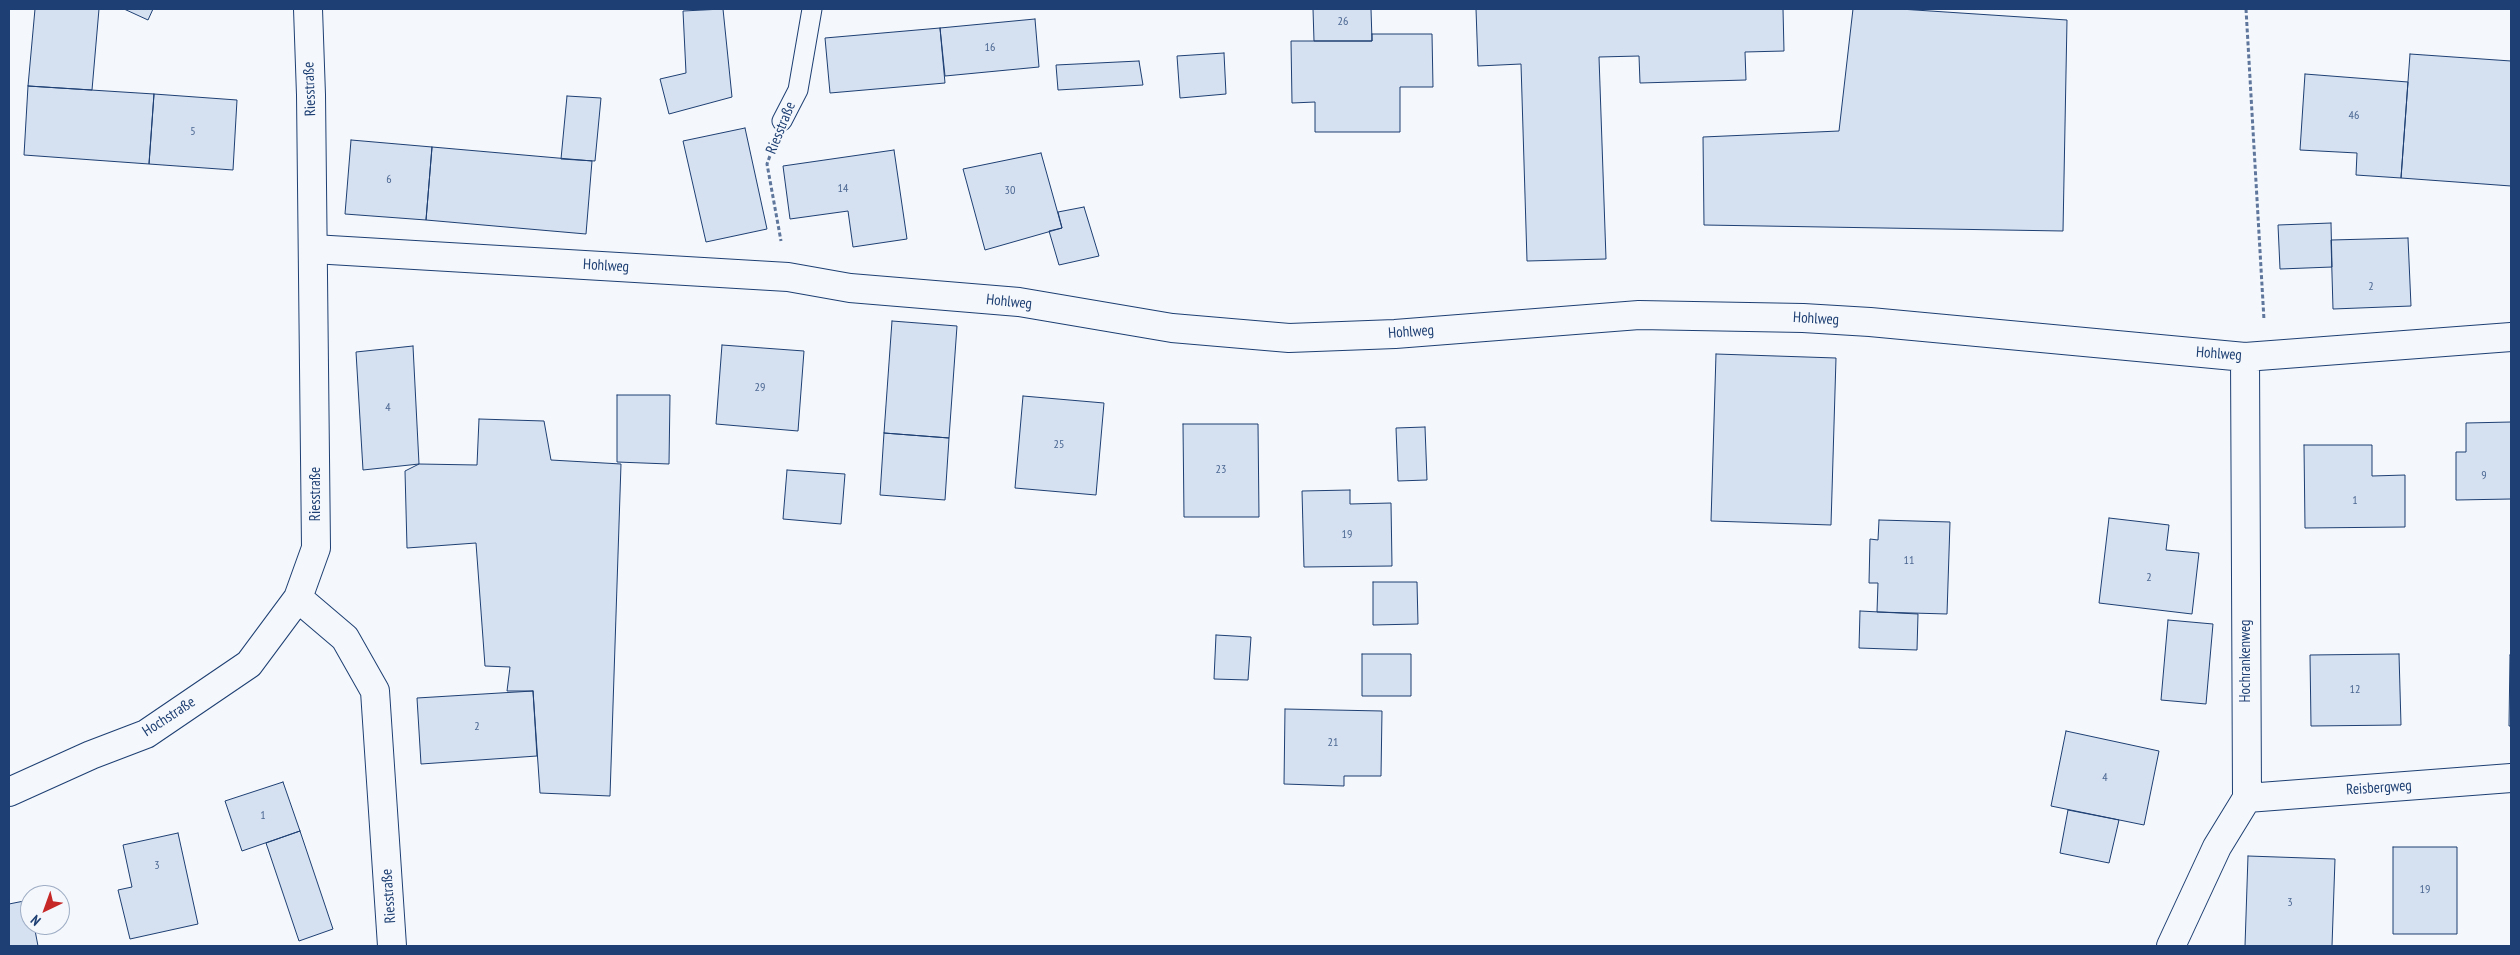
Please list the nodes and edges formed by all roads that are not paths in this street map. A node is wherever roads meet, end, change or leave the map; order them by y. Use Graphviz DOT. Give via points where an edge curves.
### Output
graph roads {
  1 [pos="308,9"];
  2 [pos="812,9"];
  3 [pos="782,121"];
  4 [pos="313,249"];
  5 [pos="2511,337"];
  6 [pos="2245,357"];
  7 [pos="298,598"];
  8 [pos="2511,778"];
  9 [pos="9,792"];
  10 [pos="2247,798"];
  11 [pos="392,946"];
  12 [pos="2171,946"];
  1 -- 4 [label="street, Riesstraße"];
  2 -- 3 [label="lane, Riesstraße" via="798,90"];
  4 -- 6 [label="street, Hohlweg" via="788,277 850,288 1019,302 1172,328 1288,338 1395,334 1639,315 1803,318"];
  4 -- 7 [label="street, Riesstraße" via="316,548"];
  5 -- 6 [label="street, Hohlweg"];
  6 -- 10 [label="street, Hochrankenweg"];
  7 -- 9 [label="street, Hochstraße" via="249,664 146,734"];
  7 -- 11 [label="street, Riesstraße" via="345,638 375,691"];
  8 -- 10 [label="street, Reisbergweg"];
  10 -- 12 [label="street" via="2218,847"];
}
